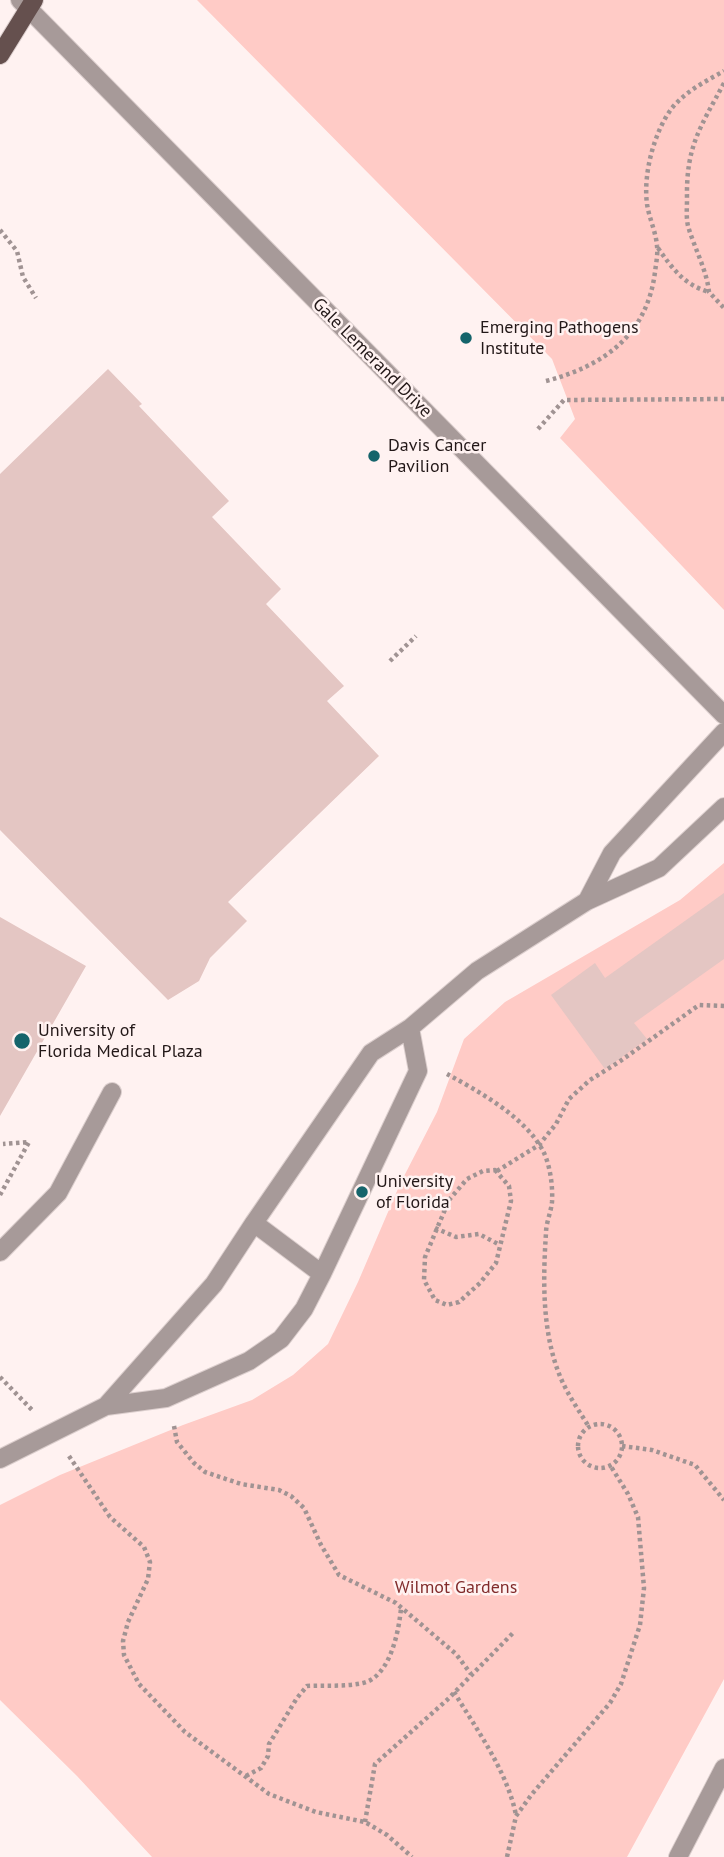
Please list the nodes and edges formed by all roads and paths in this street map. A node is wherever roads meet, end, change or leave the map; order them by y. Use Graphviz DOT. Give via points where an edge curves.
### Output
graph roads {
  1 [pos="28,3"];
  2 [pos="0,55"];
  3 [pos="724,71"];
  4 [pos="724,83"];
  5 [pos="0,230"];
  6 [pos="658,247"];
  7 [pos="709,292"];
  8 [pos="36,298"];
  9 [pos="724,308"];
  10 [pos="547,381"];
  11 [pos="724,399"];
  12 [pos="538,429"];
  13 [pos="416,636"];
  14 [pos="390,661"];
  15 [pos="724,715"];
  16 [pos="724,732"];
  17 [pos="724,807"];
  18 [pos="587,901"];
  19 [pos="724,1006"];
  20 [pos="410,1028"];
  21 [pos="438,1069"];
  22 [pos="112,1092"];
  23 [pos="3,1144"];
  24 [pos="539,1145"];
  25 [pos="497,1171"];
  26 [pos="0,1195"];
  27 [pos="254,1223"];
  28 [pos="435,1228"];
  29 [pos="500,1245"];
  30 [pos="0,1252"];
  31 [pos="322,1274"];
  32 [pos="0,1377"];
  33 [pos="106,1406"];
  34 [pos="37,1415"];
  35 [pos="172,1415"];
  36 [pos="589,1427"];
  37 [pos="622,1446"];
  38 [pos="68,1455"];
  39 [pos="0,1460"];
  40 [pos="610,1465"];
  41 [pos="724,1500"];
  42 [pos="401,1607"];
  43 [pos="514,1632"];
  44 [pos="471,1674"];
  45 [pos="454,1692"];
  46 [pos="724,1768"];
  47 [pos="246,1776"];
  48 [pos="516,1816"];
  49 [pos="365,1822"];
  50 [pos="412,1857"];
  51 [pos="507,1857"];
  52 [pos="678,1857"];
  1 -- 2 [label="main road"];
  1 -- 15 [label="street, Gale Lemerand Drive"];
  3 -- 6 [label="path" via="699,84 673,108 659,134 646,178"];
  4 -- 7 [label="path" via="698,129 686,177 686,220"];
  5 -- 8 [label="path" via="17,251 23,277"];
  6 -- 7 [label="path" via="684,281"];
  6 -- 10 [label="path" via="646,310 629,333 593,366"];
  7 -- 9 [label="path"];
  11 -- 12 [label="path" via="564,400"];
  13 -- 14 [label="path"];
  16 -- 18 [label="street" via="611,853"];
  17 -- 18 [label="street" via="659,868"];
  18 -- 20 [label="street" via="477,971"];
  19 -- 24 [label="path" via="699,1005 584,1084"];
  20 -- 27 [label="street" via="371,1053"];
  20 -- 31 [label="street" via="418,1071"];
  21 -- 24 [label="path" via="507,1112"];
  22 -- 30 [label="street" via="58,1193"];
  23 -- 26 [label="path" via="29,1142"];
  24 -- 25 [label="path"];
  24 -- 36 [label="path" via="548,1166 552,1201 545,1266 549,1339 558,1372"];
  25 -- 28 [label="path" via="483,1171 467,1180 449,1200"];
  25 -- 29 [label="path" via="509,1186 511,1201"];
  27 -- 31 [label="street"];
  27 -- 33 [label="street" via="214,1284"];
  28 -- 29 [label="path" via="456,1237 479,1234"];
  28 -- 29 [label="path" via="425,1257 424,1280 435,1300 447,1305 459,1302 480,1283 496,1263"];
  31 -- 33 [label="street" via="281,1339 248,1361 166,1398"];
  32 -- 34 [label="path"];
  33 -- 39 [label="street"];
  35 -- 42 [label="path" via="177,1442 194,1463 205,1472 291,1496 304,1508 339,1575"];
  36 -- 37 [label="path" via="604,1424 618,1432"];
  36 -- 40 [label="path" via="579,1439 579,1454 589,1466 604,1469"];
  37 -- 40 [label="path" via="617,1461"];
  37 -- 41 [label="path" via="652,1450 695,1465"];
  38 -- 47 [label="path" via="110,1517 144,1547 150,1562 148,1579 123,1641 124,1656 139,1684 185,1732"];
  40 -- 48 [label="path" via="638,1517 644,1588 640,1625 628,1668 610,1703"];
  42 -- 44 [label="path" via="456,1654"];
  42 -- 47 [label="path" via="392,1650 376,1678 366,1683 307,1686 269,1744 261,1768"];
  43 -- 44 [label="path"];
  44 -- 45 [label="path"];
  45 -- 48 [label="path" via="512,1795"];
  45 -- 49 [label="path" via="375,1764"];
  46 -- 52 [label="street"];
  47 -- 49 [label="path" via="292,1804"];
  48 -- 51 [label="path"];
  49 -- 50 [label="path"];
}
